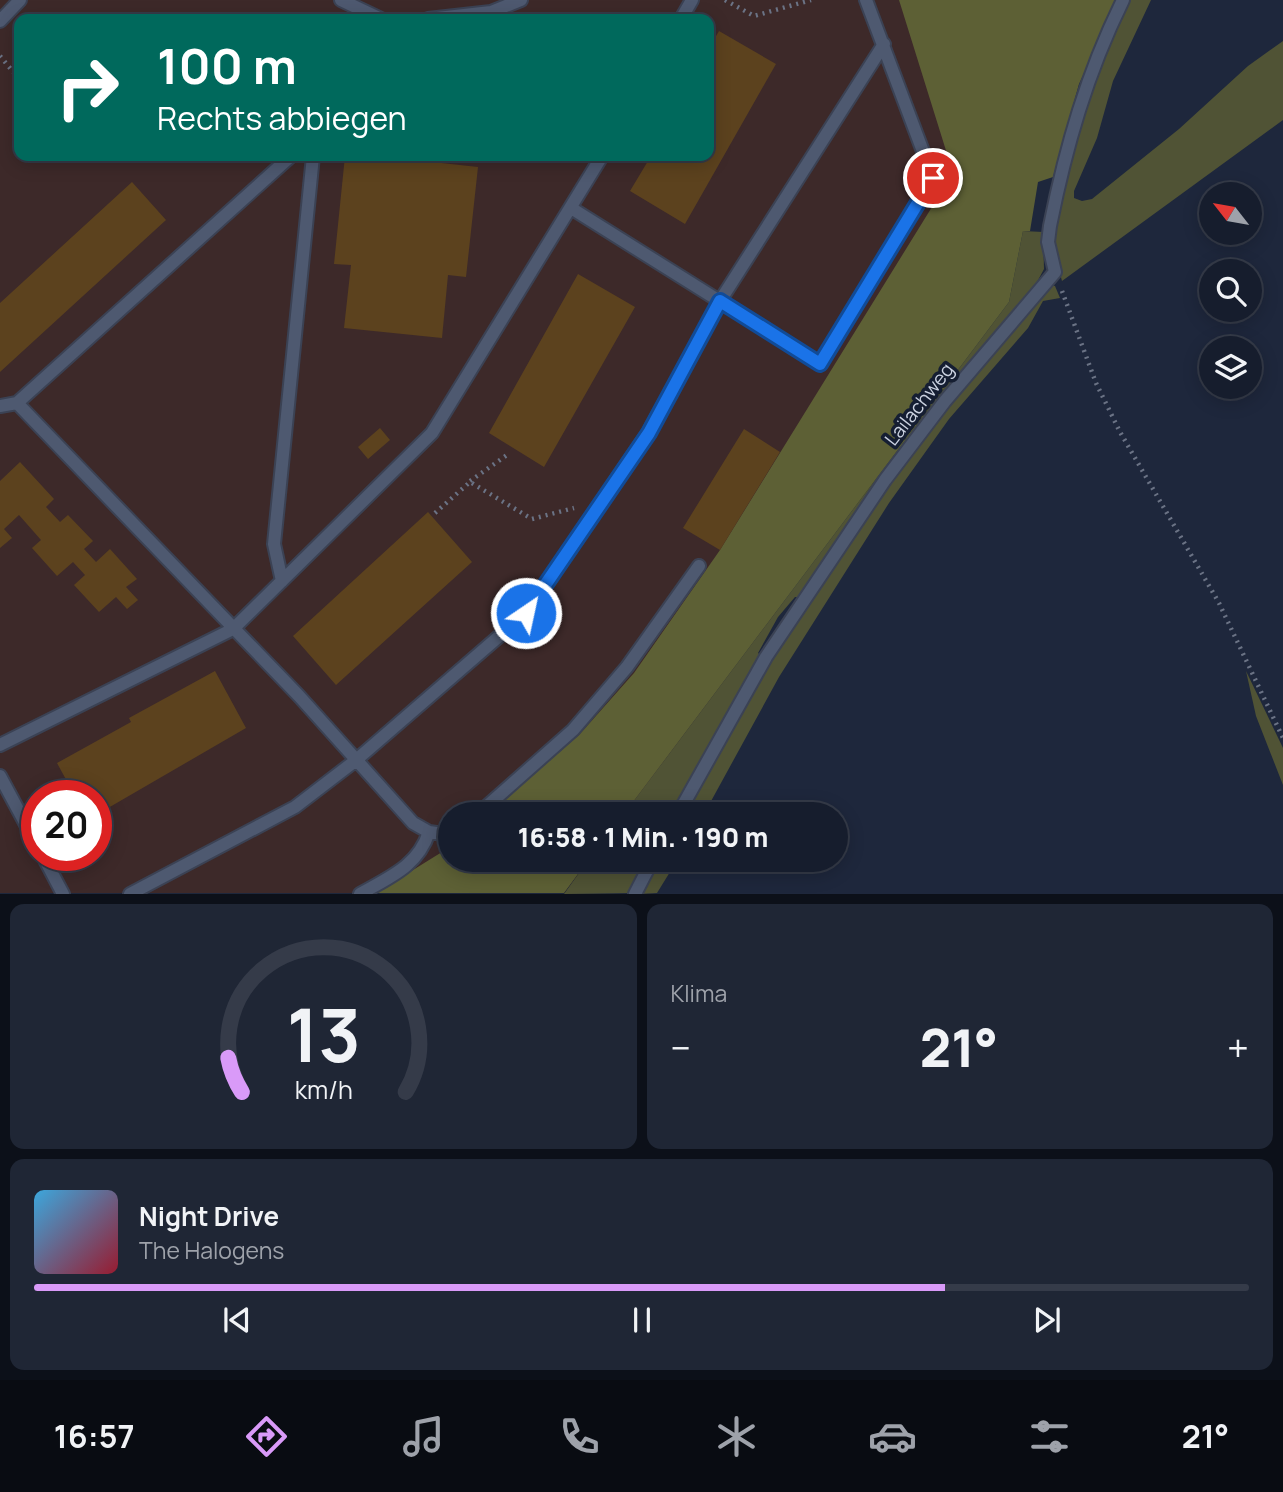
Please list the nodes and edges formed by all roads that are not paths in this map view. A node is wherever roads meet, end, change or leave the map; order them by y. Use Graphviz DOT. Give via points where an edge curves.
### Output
graph roads {
  1 [pos="20,0"];
  2 [pos="341,0"];
  3 [pos="521,0"];
  4 [pos="866,0"];
  5 [pos="1123,0"];
  6 [pos="370,14"];
  7 [pos="473,14"];
  8 [pos="0,21"];
  9 [pos="884,44"];
  10 [pos="285,161"];
  11 [pos="312,161"];
  12 [pos="599,161"];
  13 [pos="571,208"];
  14 [pos="720,301"];
  15 [pos="17,403"];
  16 [pos="0,406"];
  17 [pos="699,566"];
  18 [pos="282,581"];
  19 [pos="233,629"];
  20 [pos="0,745"];
  21 [pos="355,761"];
  22 [pos="0,776"];
  23 [pos="492,802"];
  24 [pos="685,802"];
  25 [pos="21,815"];
  26 [pos="429,832"];
  27 [pos="438,833"];
  28 [pos="51,871"];
  29 [pos="646,872"];
  30 [pos="63,894"];
  31 [pos="130,894"];
  32 [pos="360,894"];
  33 [pos="635,894"];
  1 -- 8 [label="lane"];
  2 -- 6 [label="lane"];
  3 -- 7 [label="lane"];
  4 -- 9 [label="lane"];
  5 -- 24 [label="lane, Lailachweg" via="1091,69 1068,143 1048,242 1055,272 982,355 884,480 766,657"];
  9 -- 14 [label="lane"];
  9 -- 14 [label="lane" via="933,178 820,364"];
  10 -- 15 [label="lane"];
  11 -- 18 [label="lane" via="274,544"];
  12 -- 13 [label="lane"];
  13 -- 14 [label="lane"];
  13 -- 18 [label="lane" via="432,433"];
  14 -- 21 [label="lane" via="649,433 526,613"];
  15 -- 16 [label="lane"];
  15 -- 19 [label="lane"];
  17 -- 23 [label="lane" via="627,667 573,730"];
  18 -- 19 [label="lane"];
  19 -- 20 [label="lane"];
  19 -- 21 [label="lane"];
  21 -- 26 [label="lane" via="413,823"];
  21 -- 31 [label="lane" via="295,807"];
  22 -- 25 [label="lane"];
  26 -- 27 [label="lane"];
  26 -- 32 [label="lane" via="424,849 409,866"];
  28 -- 30 [label="lane"];
  29 -- 33 [label="lane"];
}
